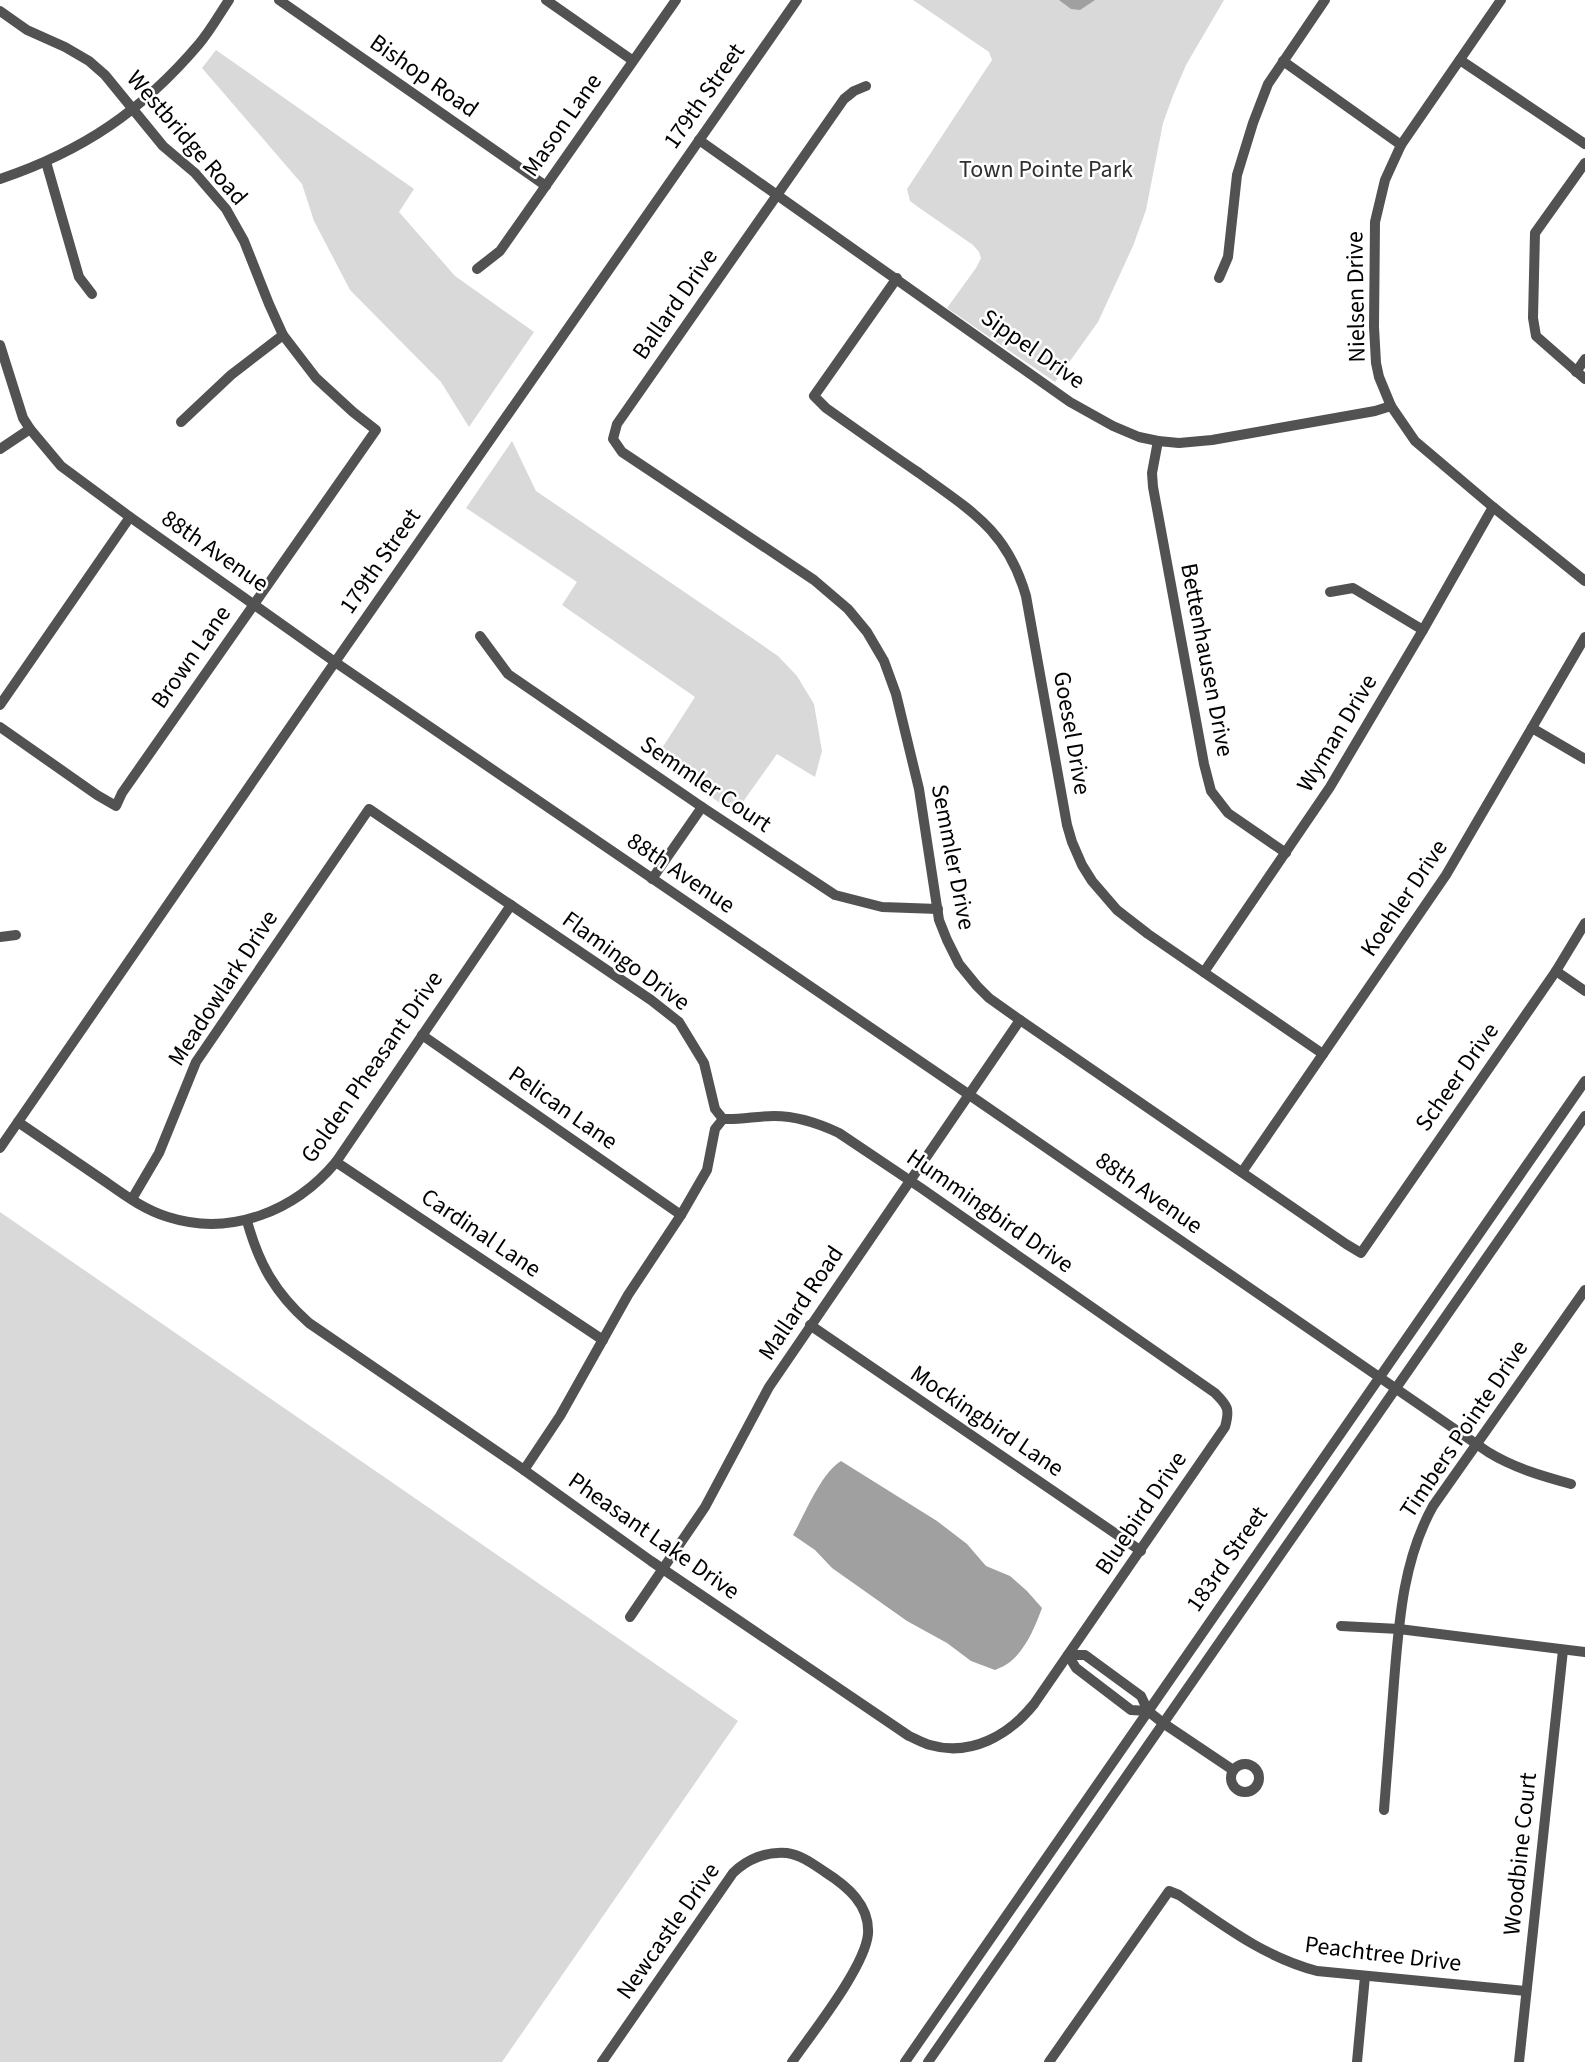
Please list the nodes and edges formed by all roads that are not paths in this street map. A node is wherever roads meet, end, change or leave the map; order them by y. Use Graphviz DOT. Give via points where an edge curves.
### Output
graph roads {
  1 [pos="229,0"];
  2 [pos="279,0"];
  3 [pos="546,0"];
  4 [pos="676,0"];
  5 [pos="797,0"];
  6 [pos="1325,0"];
  7 [pos="1500,0"];
  8 [pos="0,11"];
  9 [pos="632,60"];
  10 [pos="1460,60"];
  11 [pos="1283,61"];
  12 [pos="866,86"];
  13 [pos="134,110"];
  14 [pos="699,140"];
  15 [pos="1585,144"];
  16 [pos="1401,145"];
  17 [pos="46,162"];
  18 [pos="1585,163"];
  19 [pos="0,179"];
  20 [pos="546,186"];
  21 [pos="778,195"];
  22 [pos="477,269"];
  23 [pos="897,278"];
  24 [pos="1220,278"];
  25 [pos="93,294"];
  26 [pos="284,335"];
  27 [pos="0,345"];
  28 [pos="1585,359"];
  29 [pos="1581,375"];
  30 [pos="1391,406"];
  31 [pos="181,422"];
  32 [pos="30,429"];
  33 [pos="376,430"];
  34 [pos="614,439"];
  35 [pos="1158,441"];
  36 [pos="0,449"];
  37 [pos="1493,507"];
  38 [pos="130,517"];
  39 [pos="1585,581"];
  40 [pos="1330,592"];
  41 [pos="254,604"];
  42 [pos="1423,630"];
  43 [pos="480,636"];
  44 [pos="1585,637"];
  45 [pos="335,662"];
  46 [pos="0,705"];
  47 [pos="0,727"];
  48 [pos="1532,728"];
  49 [pos="1585,759"];
  50 [pos="702,807"];
  51 [pos="369,808"];
  52 [pos="1286,853"];
  53 [pos="652,879"];
  54 [pos="511,905"];
  55 [pos="938,909"];
  56 [pos="1585,923"];
  57 [pos="16,935"];
  58 [pos="0,937"];
  59 [pos="1556,971"];
  60 [pos="1204,972"];
  61 [pos="1585,991"];
  62 [pos="1020,1020"];
  63 [pos="422,1035"];
  64 [pos="1323,1054"];
  65 [pos="1585,1081"];
  66 [pos="968,1094"];
  67 [pos="1585,1116"];
  68 [pos="723,1119"];
  69 [pos="18,1122"];
  70 [pos="0,1148"];
  71 [pos="336,1162"];
  72 [pos="1242,1172"];
  73 [pos="910,1180"];
  74 [pos="132,1199"];
  75 [pos="681,1215"];
  76 [pos="247,1221"];
  77 [pos="1361,1253"];
  78 [pos="1585,1290"];
  79 [pos="810,1325"];
  80 [pos="603,1340"];
  81 [pos="1378,1377"];
  82 [pos="1394,1389"];
  83 [pos="1215,1393"];
  84 [pos="1476,1444"];
  85 [pos="524,1470"];
  86 [pos="1571,1484"];
  87 [pos="1141,1551"];
  88 [pos="663,1569"];
  89 [pos="630,1617"];
  90 [pos="1341,1626"];
  91 [pos="1399,1629"];
  92 [pos="1563,1650"];
  93 [pos="1585,1652"];
  94 [pos="1069,1655"];
  95 [pos="1148,1711"];
  96 [pos="1163,1723"];
  97 [pos="1233,1770"];
  98 [pos="1384,1810"];
  99 [pos="1365,1976"];
  100 [pos="1526,1991"];
  101 [pos="602,2062"];
  102 [pos="792,2062"];
  103 [pos="905,2062"];
  104 [pos="928,2062"];
  105 [pos="1049,2062"];
  106 [pos="1357,2062"];
  107 [pos="1518,2062"];
  1 -- 13 [label="street" via="200,43"];
  2 -- 20 [label="street, Bishop Road"];
  3 -- 9 [label="street"];
  4 -- 9 [label="street, Mason Lane"];
  5 -- 14 [label="street, 179th Street"];
  6 -- 11 [label="street"];
  7 -- 10 [label="street, Nielsen Drive"];
  8 -- 13 [label="street, Westbridge Road" via="89,61"];
  9 -- 20 [label="street, Mason Lane"];
  10 -- 15 [label="street"];
  10 -- 16 [label="street, Nielsen Drive"];
  11 -- 16 [label="street"];
  11 -- 24 [label="street" via="1268,84 1242,154 1228,257"];
  12 -- 21 [label="street, Ballard Drive" via="844,99"];
  13 -- 17 [label="street"];
  13 -- 26 [label="street, Westbridge Road" via="226,209"];
  14 -- 21 [label="street, Sippel Drive"];
  14 -- 45 [label="street, 179th Street"];
  16 -- 30 [label="street, Nielsen Drive" via="1382,187 1375,222 1375,349 1379,377"];
  17 -- 19 [label="street"];
  17 -- 25 [label="street" via="79,277"];
  18 -- 29 [label="street" via="1535,233 1533,318 1536,336"];
  20 -- 22 [label="street, Mason Lane" via="500,251"];
  21 -- 23 [label="street, Sippel Drive"];
  21 -- 34 [label="street, Ballard Drive" via="617,424"];
  23 -- 35 [label="street, Sippel Drive" via="1070,401 1113,426"];
  23 -- 60 [label="street, Goesel Drive" via="814,396 963,503 1002,542 1026,596 1077,854 1117,910"];
  26 -- 31 [label="street" via="231,375"];
  26 -- 33 [label="street, Westbridge Road" via="323,385"];
  27 -- 32 [label="street, 88th Avenue"];
  28 -- 29 [label="street"];
  30 -- 35 [label="street, Sippel Drive" via="1212,440"];
  30 -- 37 [label="street, Nielsen Drive" via="1423,449"];
  32 -- 36 [label="street"];
  32 -- 38 [label="street, 88th Avenue" via="61,466"];
  33 -- 41 [label="street, Brown Lane"];
  34 -- 55 [label="street, Semmler Drive" via="622,452 814,580 867,632 896,694 919,789"];
  35 -- 52 [label="street, Bettenhausen Drive" via="1153,487 1212,791 1228,813"];
  37 -- 39 [label="street, Nielsen Drive"];
  37 -- 42 [label="street, Wyman Drive"];
  38 -- 41 [label="street, 88th Avenue"];
  38 -- 46 [label="street"];
  40 -- 42 [label="street" via="1353,588"];
  41 -- 45 [label="street, 88th Avenue"];
  41 -- 47 [label="street, Brown Lane" via="116,806"];
  42 -- 52 [label="street, Wyman Drive"];
  43 -- 50 [label="street, Semmler Court" via="508,674"];
  44 -- 48 [label="street, Koehler Drive"];
  45 -- 53 [label="street, 88th Avenue"];
  45 -- 69 [label="street, 179th Street"];
  48 -- 49 [label="street"];
  48 -- 64 [label="street, Koehler Drive" via="1446,875"];
  50 -- 53 [label="street"];
  50 -- 55 [label="street, Semmler Court" via="835,895 882,907"];
  51 -- 54 [label="street, Flamingo Drive"];
  51 -- 74 [label="street, Meadowlark Drive" via="196,1062 159,1153"];
  52 -- 60 [label="street, Wyman Drive"];
  53 -- 66 [label="street, 88th Avenue"];
  54 -- 63 [label="street, Golden Pheasant Drive"];
  54 -- 68 [label="street, Flamingo Drive" via="679,1022 704,1063 715,1110"];
  55 -- 62 [label="street, Semmler Drive" via="960,964 989,998"];
  56 -- 59 [label="street, Scheer Drive"];
  57 -- 58 [label="street"];
  59 -- 61 [label="street"];
  59 -- 77 [label="street, Scheer Drive"];
  60 -- 64 [label="street, Goesel Drive"];
  62 -- 66 [label="street, Mallard Road"];
  62 -- 72 [label="street, Semmler Drive"];
  63 -- 71 [label="street, Golden Pheasant Drive"];
  63 -- 75 [label="street, Pelican Lane"];
  64 -- 72 [label="street, Koehler Drive"];
  65 -- 81 [label="street, 183rd Street"];
  66 -- 73 [label="street, Mallard Road"];
  66 -- 81 [label="street, 88th Avenue"];
  67 -- 82 [label="street, 183rd Street"];
  68 -- 73 [label="street, Hummingbird Drive" via="772,1116 812,1122 839,1133"];
  68 -- 75 [label="street" via="715,1129 707,1170"];
  69 -- 70 [label="street, 179th Street"];
  69 -- 74 [label="street, Golden Pheasant Drive"];
  71 -- 76 [label="street, Golden Pheasant Drive" via="306,1192"];
  71 -- 80 [label="street, Cardinal Lane"];
  72 -- 77 [label="street, Semmler Drive"];
  73 -- 79 [label="street, Mallard Road"];
  73 -- 83 [label="street, Hummingbird Drive"];
  74 -- 76 [label="street, Golden Pheasant Drive" via="169,1218 193,1223"];
  75 -- 80 [label="street"];
  76 -- 85 [label="street, Pheasant Lake Drive" via="266,1272 296,1312"];
  78 -- 84 [label="street, Timbers Pointe Drive"];
  79 -- 87 [label="street, Mockingbird Lane"];
  79 -- 88 [label="street, Mallard Road" via="769,1387 705,1507"];
  80 -- 85 [label="street"];
  81 -- 82 [label="street, 88th Avenue"];
  81 -- 95 [label="street, 183rd Street"];
  82 -- 84 [label="street, 88th Avenue"];
  82 -- 96 [label="street, 183rd Street"];
  83 -- 87 [label="street, Bluebird Drive" via="1227,1404 1225,1427"];
  84 -- 86 [label="street, 88th Avenue" via="1510,1465"];
  84 -- 91 [label="street, Timbers Pointe Drive" via="1423,1525 1410,1563"];
  85 -- 88 [label="street, Pheasant Lake Drive"];
  87 -- 94 [label="street, Bluebird Drive"];
  88 -- 89 [label="street, Mallard Road"];
  88 -- 94 [label="street, Pheasant Lake Drive" via="909,1736 930,1745 952,1749 978,1745 1007,1731 1034,1704"];
  90 -- 91 [label="street"];
  91 -- 92 [label="street"];
  91 -- 98 [label="street, Timbers Pointe Drive"];
  92 -- 93 [label="street"];
  92 -- 100 [label="street, Woodbine Court"];
  94 -- 95 [label="street" via="1076,1668 1130,1710"];
  94 -- 95 [label="street" via="1085,1656 1141,1696"];
  95 -- 96 [label="street"];
  95 -- 103 [label="street, 183rd Street"];
  96 -- 97 [label="street"];
  96 -- 104 [label="street, 183rd Street"];
  99 -- 100 [label="street, Peachtree Drive"];
  99 -- 105 [label="street, Peachtree Drive" via="1317,1971 1285,1961 1253,1946 1169,1891"];
  99 -- 106 [label="street"];
  100 -- 107 [label="street, Woodbine Court"];
  101 -- 102 [label="street, Newcastle Drive" via="728,1879 739,1867 779,1853 802,1857 840,1882 860,1904 868,1934 861,1960"];
}
